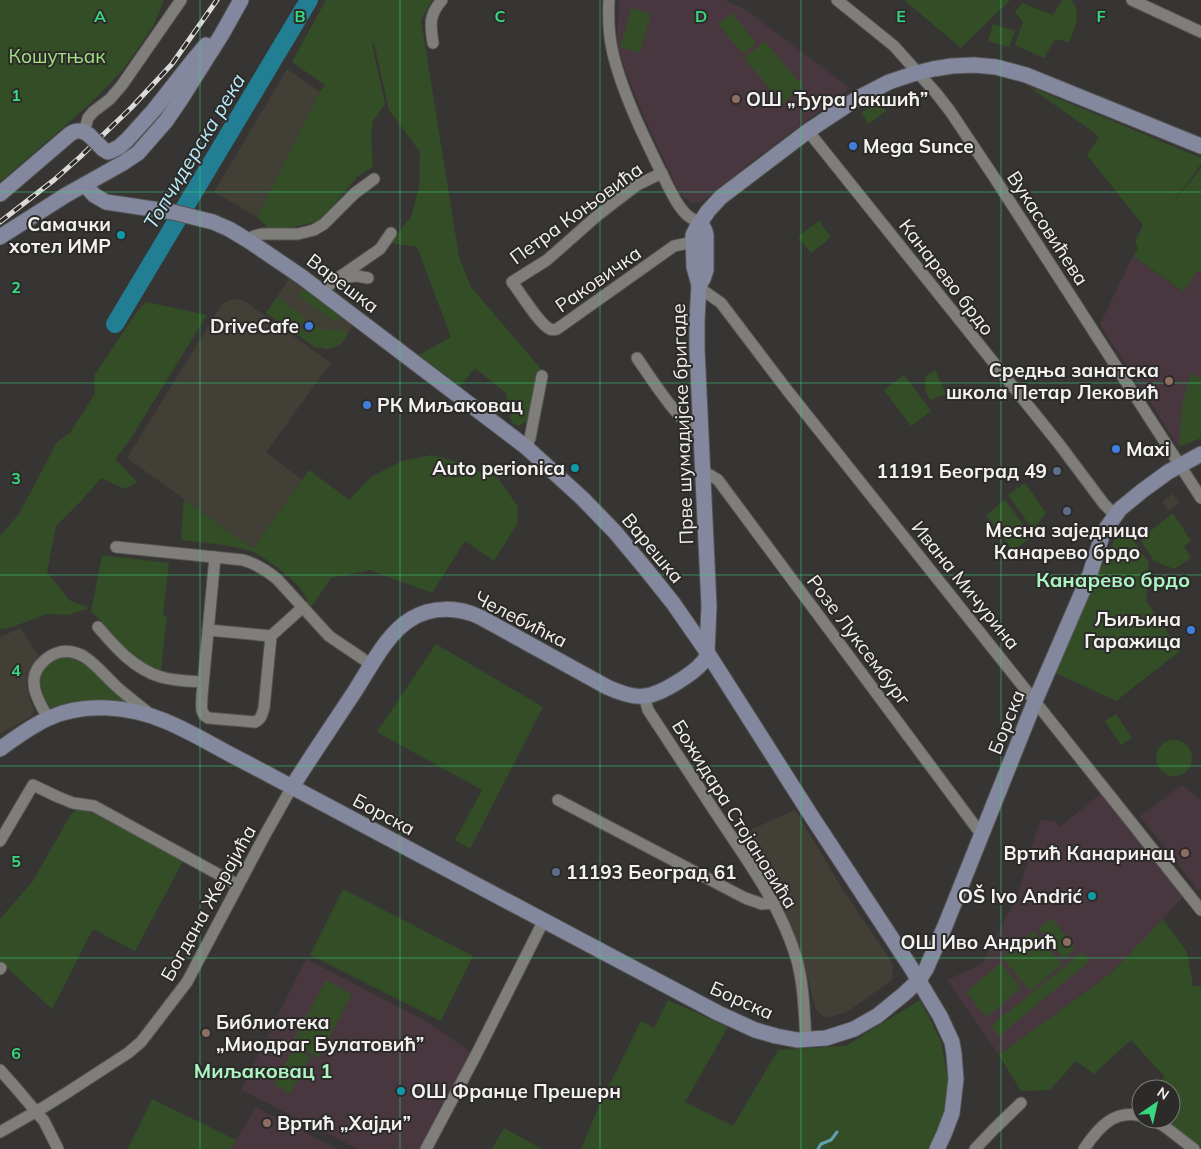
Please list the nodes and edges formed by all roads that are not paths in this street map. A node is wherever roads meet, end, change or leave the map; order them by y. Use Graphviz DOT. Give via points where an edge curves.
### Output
graph roads {
  1 [pos="182,0"];
  2 [pos="241,0"];
  3 [pos="442,0"];
  4 [pos="609,0"];
  5 [pos="837,0"];
  6 [pos="1132,0"];
  7 [pos="1201,32"];
  8 [pos="222,34"];
  9 [pos="433,43"];
  10 [pos="919,72"];
  11 [pos="808,130"];
  12 [pos="86,133"];
  13 [pos="1201,146"];
  14 [pos="662,173"];
  15 [pos="374,178"];
  16 [pos="85,185"];
  17 [pos="0,194"];
  18 [pos="700,222"];
  19 [pos="391,233"];
  20 [pos="0,237"];
  21 [pos="249,241"];
  22 [pos="692,242"];
  23 [pos="338,278"];
  24 [pos="368,278"];
  25 [pos="512,282"];
  26 [pos="699,287"];
  27 [pos="321,291"];
  28 [pos="637,358"];
  29 [pos="542,376"];
  30 [pos="700,433"];
  31 [pos="526,448"];
  32 [pos="1201,454"];
  33 [pos="1180,465"];
  34 [pos="703,474"];
  35 [pos="1201,498"];
  36 [pos="1115,515"];
  37 [pos="116,547"];
  38 [pos="215,557"];
  39 [pos="709,606"];
  40 [pos="303,607"];
  41 [pos="683,618"];
  42 [pos="98,627"];
  43 [pos="208,630"];
  44 [pos="271,636"];
  45 [pos="708,652"];
  46 [pos="372,664"];
  47 [pos="203,682"];
  48 [pos="646,696"];
  49 [pos="1035,701"];
  50 [pos="153,716"];
  51 [pos="48,718"];
  52 [pos="0,749"];
  53 [pos="292,787"];
  54 [pos="558,800"];
  55 [pos="981,834"];
  56 [pos="0,841"];
  57 [pos="238,885"];
  58 [pos="774,902"];
  59 [pos="1201,910"];
  60 [pos="544,920"];
  61 [pos="919,980"];
  62 [pos="806,1040"];
  63 [pos="0,1070"];
  64 [pos="1021,1102"];
  65 [pos="37,1111"];
  66 [pos="1131,1114"];
  67 [pos="1168,1129"];
  68 [pos="0,1132"];
  69 [pos="58,1149"];
  70 [pos="426,1149"];
  71 [pos="937,1149"];
  72 [pos="975,1149"];
  73 [pos="1084,1149"];
  74 [pos="1194,1149"];
  1 -- 12 [label="street" via="122,85 88,118"];
  2 -- 8 [label="street"];
  3 -- 9 [label="street" via="431,20"];
  4 -- 14 [label="street, Петра Коњовића" via="616,63"];
  5 -- 10 [label="street, Вукасовићева" via="894,46"];
  6 -- 7 [label="street"];
  8 -- 12 [label="street, bridge" via="202,49 154,110 119,147 108,152 103,150"];
  8 -- 16 [label="street" via="166,121 146,145"];
  10 -- 11 [label="street" via="871,90"];
  10 -- 13 [label="street" via="966,66 1006,69"];
  10 -- 33 [label="street, Вукасовићева" via="989,169"];
  11 -- 18 [label="street" via="721,198"];
  11 -- 36 [label="street, Канарево брдо"];
  12 -- 17 [label="street" via="74,131"];
  14 -- 18 [label="street, Петра Коњовића" via="683,212"];
  14 -- 25 [label="street, Петра Коњовића" via="598,215 548,260"];
  15 -- 21 [label="street, Варешка" via="314,230 298,234 262,234"];
  16 -- 20 [label="street"];
  16 -- 21 [label="street, Варешка" via="106,202 198,218 220,225"];
  18 -- 22 [label="street, Прве шумадијске бригаде"];
  18 -- 26 [label="street, Прве шумадијске бригаде" via="706,235 706,270"];
  19 -- 23 [label="street" via="380,249"];
  21 -- 27 [label="street, Варешка"];
  22 -- 25 [label="street, Раковичка" via="674,246 555,330 540,321"];
  22 -- 26 [label="street, Прве шумадијске бригаде"];
  23 -- 24 [label="street"];
  23 -- 27 [label="street"];
  26 -- 30 [label="street, Прве шумадијске бригаде"];
  26 -- 49 [label="street, Ивана Мичурина" via="721,302"];
  27 -- 31 [label="street, Варешка"];
  28 -- 30 [label="street" via="684,421"];
  29 -- 31 [label="street"];
  30 -- 34 [label="street, Прве шумадијске бригаде"];
  31 -- 41 [label="street, Варешка" via="609,526"];
  32 -- 33 [label="street, Борска"];
  33 -- 35 [label="street, Вукасовићева"];
  33 -- 36 [label="street, Борска"];
  34 -- 39 [label="street, Прве шумадијске бригаде"];
  34 -- 55 [label="street, Розе Луксембург" via="718,480"];
  36 -- 49 [label="street, Борска" via="1103,533 1090,574"];
  37 -- 38 [label="street"];
  38 -- 40 [label="street" via="258,565 277,578"];
  38 -- 43 [label="street"];
  39 -- 41 [label="street" via="697,618"];
  39 -- 45 [label="street, Прве шумадијске бригаде"];
  40 -- 44 [label="street"];
  40 -- 46 [label="street" via="329,636"];
  41 -- 45 [label="street, Варешка"];
  42 -- 47 [label="street" via="125,657 149,672 170,679"];
  43 -- 44 [label="street"];
  43 -- 47 [label="street"];
  44 -- 47 [label="street" via="264,708 256,722 204,716 201,712"];
  45 -- 48 [label="street" via="696,669 660,692"];
  45 -- 61 [label="street, Варешка"];
  46 -- 48 [label="street, Челебићка" via="394,632 411,619 432,610 457,610 490,621 615,691"];
  46 -- 53 [label="street, Челебићка"];
  48 -- 58 [label="street, Божидара Стојановића" via="648,710"];
  49 -- 55 [label="street, Борска"];
  49 -- 59 [label="street, Ивана Мичурина"];
  50 -- 51 [label="street, Борска" via="98,708"];
  50 -- 51 [label="street" via="85,656 68,651 46,659 34,676 36,696"];
  50 -- 53 [label="street, Борска"];
  51 -- 52 [label="street, Борска"];
  53 -- 57 [label="street, Богдана Жерајића"];
  53 -- 60 [label="street, Борска"];
  54 -- 58 [label="street" via="745,898 762,904"];
  55 -- 61 [label="street, Борска" via="945,926"];
  56 -- 57 [label="street" via="33,785 73,803 94,806"];
  57 -- 65 [label="street, Богдана Жерајића" via="186,982 134,1049"];
  58 -- 62 [label="street, Божидара Стојановића" via="796,958 803,992"];
  60 -- 62 [label="street, Борска" via="755,1030"];
  60 -- 70 [label="street"];
  61 -- 62 [label="street, Борска" via="891,1006 854,1029 826,1038"];
  61 -- 71 [label="street, Варешка" via="946,1027 954,1054 956,1079 952,1113"];
  63 -- 65 [label="street"];
  64 -- 72 [label="street"];
  65 -- 68 [label="street, Богдана Жерајића"];
  65 -- 69 [label="street"];
  66 -- 73 [label="street" via="1109,1120"];
  67 -- 74 [label="street"];
}
